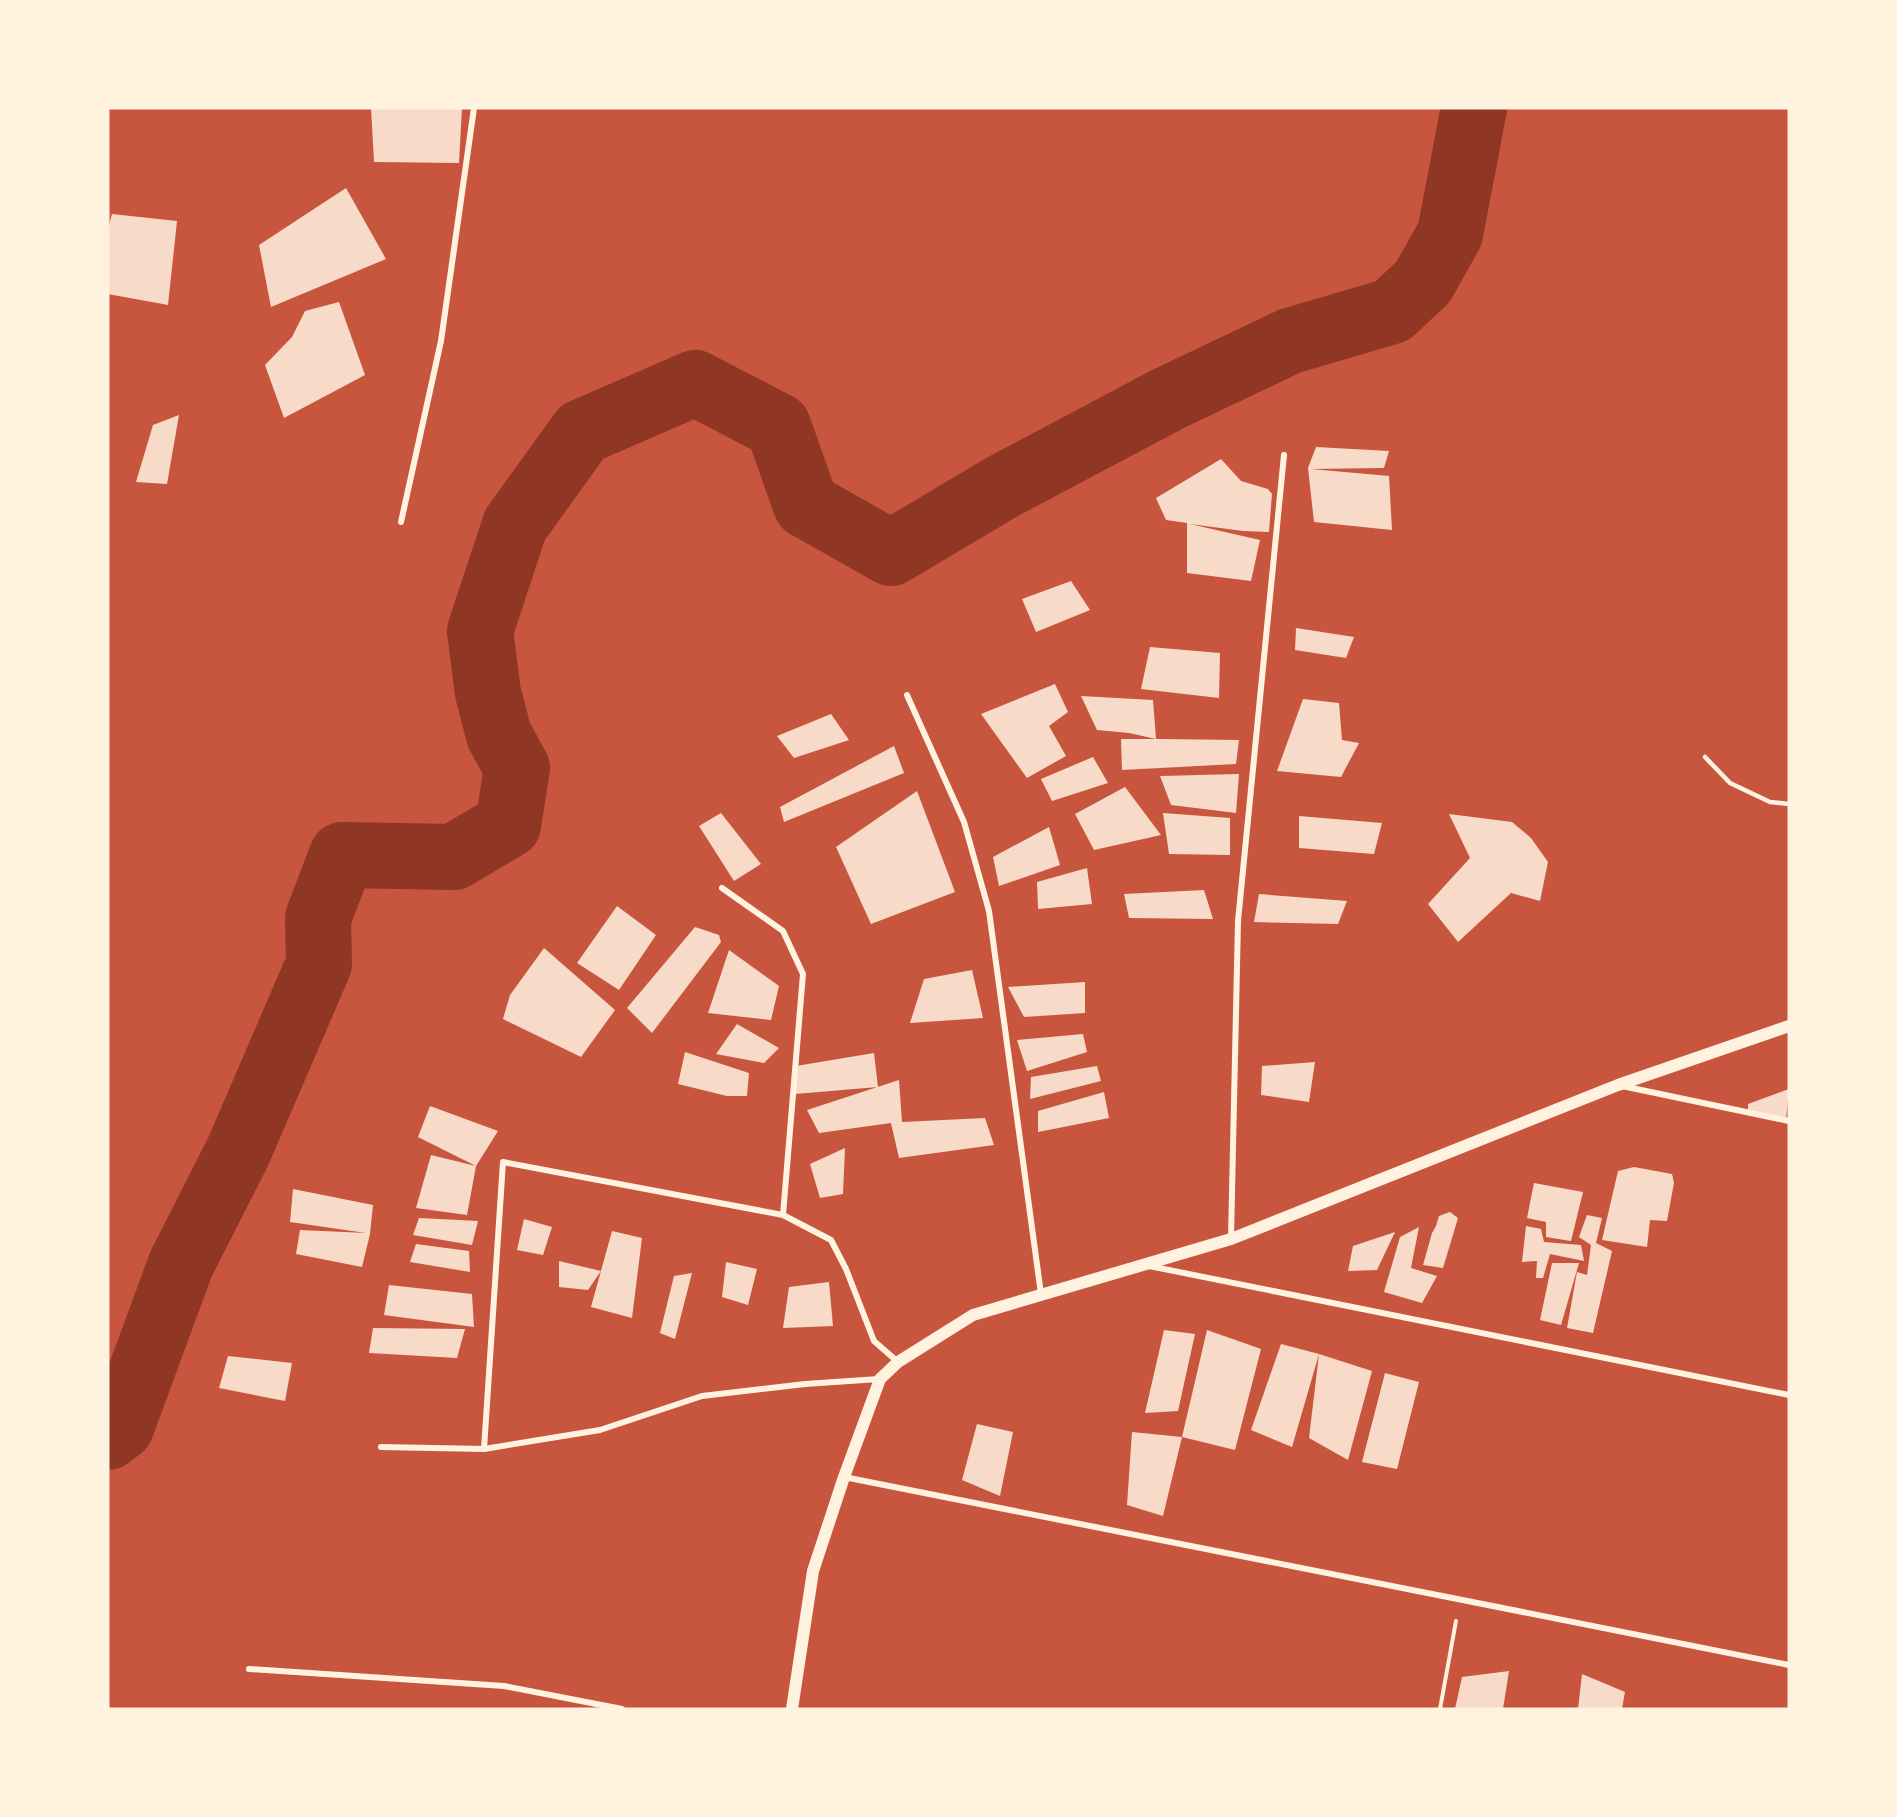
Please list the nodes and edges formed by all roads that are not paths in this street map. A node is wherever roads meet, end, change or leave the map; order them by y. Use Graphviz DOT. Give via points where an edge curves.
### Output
graph roads {
  1 [pos="474,108"];
  2 [pos="1284,455"];
  3 [pos="401,522"];
  4 [pos="907,695"];
  5 [pos="1704,757"];
  6 [pos="1789,804"];
  7 [pos="722,888"];
  8 [pos="1789,1026"];
  9 [pos="1618,1085"];
  10 [pos="1789,1121"];
  11 [pos="783,1215"];
  12 [pos="1231,1239"];
  13 [pos="1139,1264"];
  14 [pos="1041,1294"];
  15 [pos="898,1362"];
  16 [pos="880,1379"];
  17 [pos="1789,1395"];
  18 [pos="381,1447"];
  19 [pos="484,1449"];
  20 [pos="844,1477"];
  21 [pos="1789,1665"];
  22 [pos="249,1669"];
  23 [pos="622,1709"];
  24 [pos="792,1709"];
  1 -- 3 [label="street" via="441,341"];
  2 -- 12 [label="street" via="1238,921"];
  4 -- 14 [label="street" via="964,822 989,911"];
  5 -- 6 [label="lane" via="1730,783 1770,802"];
  7 -- 11 [label="street" via="783,931 803,974"];
  8 -- 9 [label="main road"];
  9 -- 10 [label="street"];
  9 -- 12 [label="main road"];
  11 -- 15 [label="street" via="831,1240 874,1341"];
  11 -- 19 [label="street" via="504,1162"];
  12 -- 13 [label="main road"];
  13 -- 14 [label="main road"];
  13 -- 17 [label="street"];
  14 -- 15 [label="main road" via="973,1315"];
  15 -- 16 [label="main road"];
  16 -- 19 [label="street" via="702,1396 600,1430"];
  16 -- 20 [label="main road"];
  18 -- 19 [label="street"];
  20 -- 21 [label="street"];
  20 -- 24 [label="main road" via="813,1571"];
  22 -- 23 [label="street" via="504,1686"];
}
